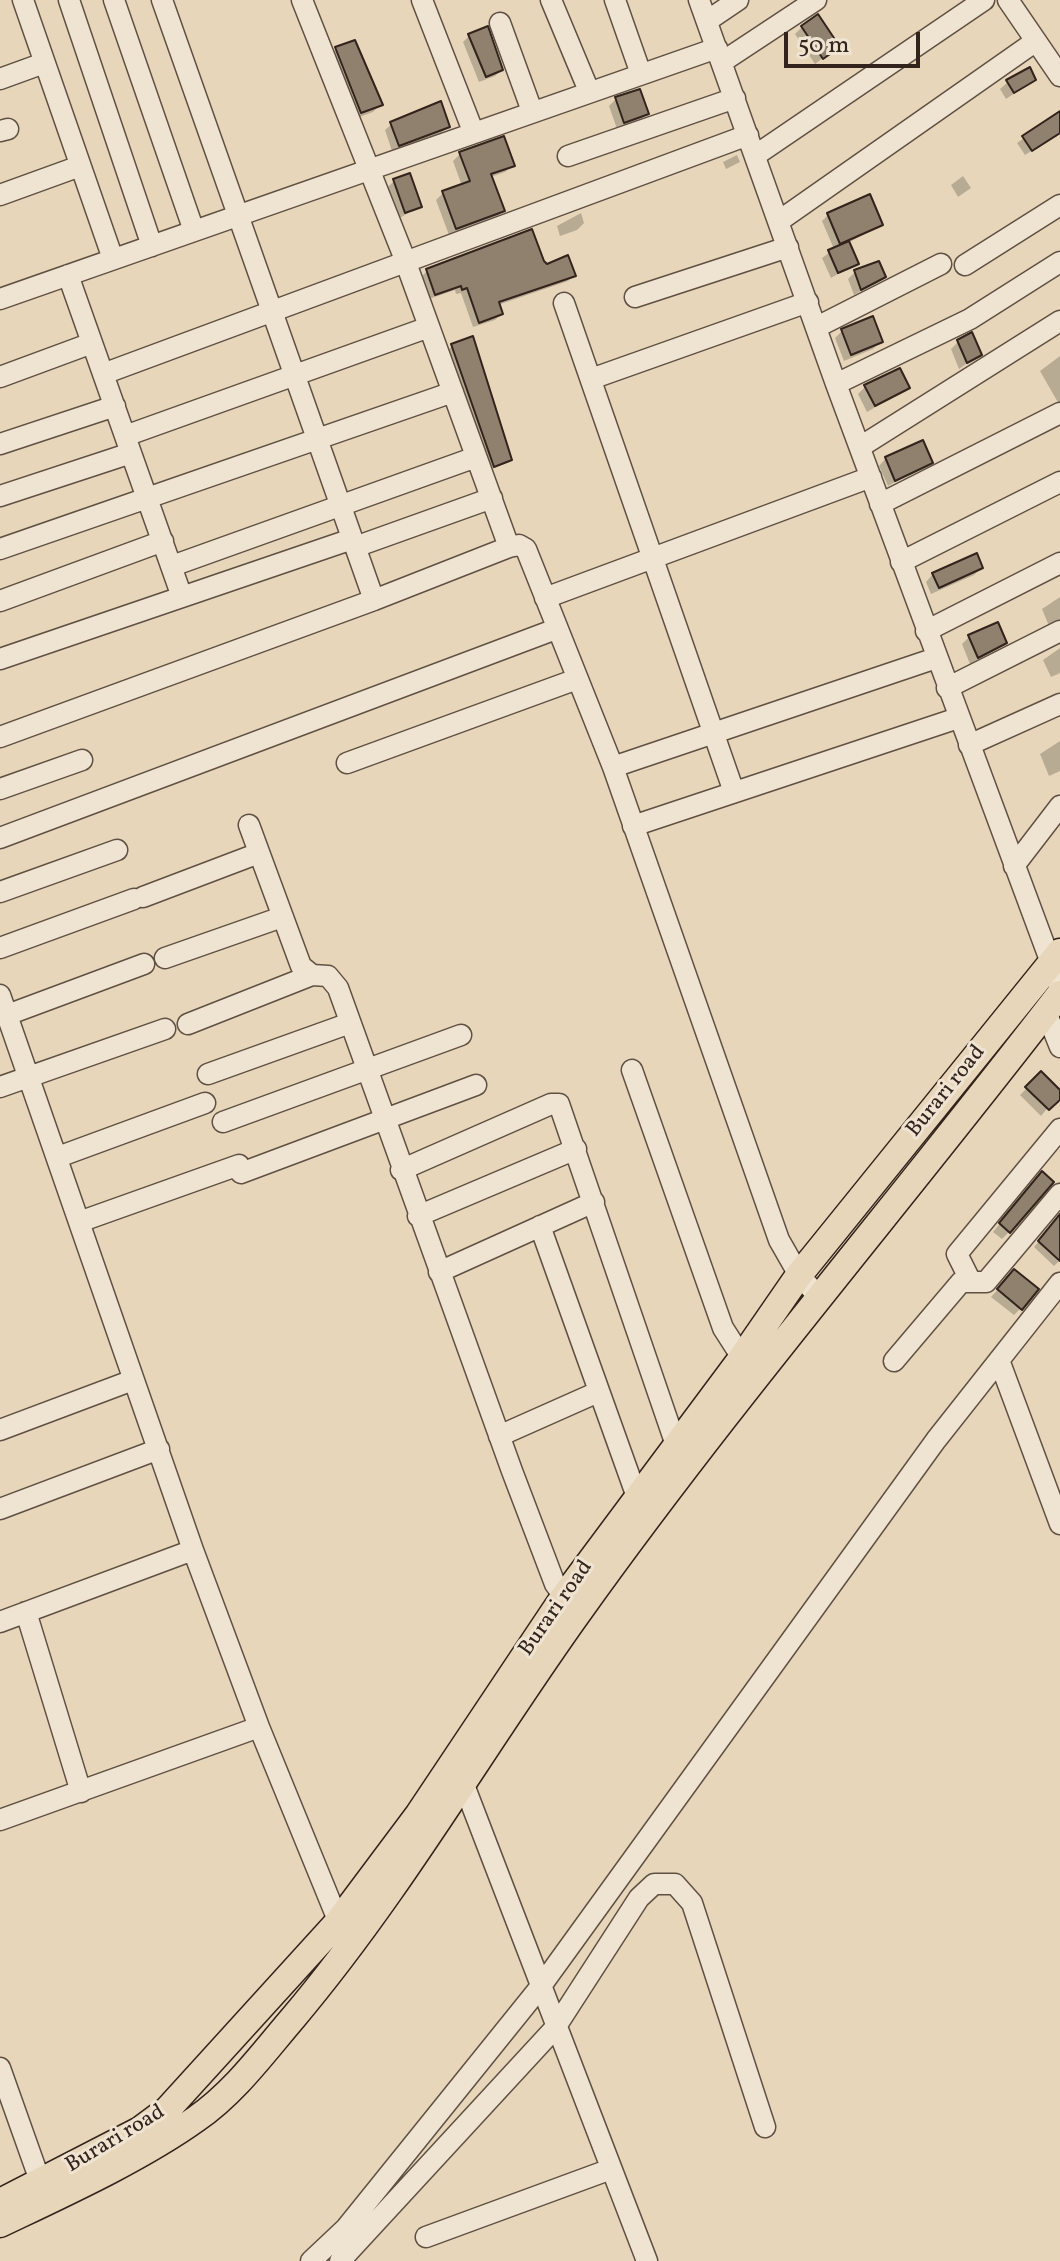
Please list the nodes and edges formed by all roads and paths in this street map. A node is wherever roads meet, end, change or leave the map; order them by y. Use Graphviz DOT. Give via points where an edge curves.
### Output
graph roads {
  1 [pos="23,0"];
  2 [pos="69,0"];
  3 [pos="114,0"];
  4 [pos="162,0"];
  5 [pos="302,0"];
  6 [pos="422,0"];
  7 [pos="551,0"];
  8 [pos="615,0"];
  9 [pos="699,0"];
  10 [pos="738,0"];
  11 [pos="816,0"];
  12 [pos="984,0"];
  13 [pos="1008,0"];
  14 [pos="707,21"];
  15 [pos="500,23"];
  16 [pos="1036,41"];
  17 [pos="720,55"];
  18 [pos="1056,62"];
  19 [pos="44,63"];
  20 [pos="641,74"];
  21 [pos="0,79"];
  22 [pos="589,91"];
  23 [pos="735,98"];
  24 [pos="532,111"];
  25 [pos="473,131"];
  26 [pos="748,135"];
  27 [pos="756,155"];
  28 [pos="568,156"];
  29 [pos="80,166"];
  30 [pos="370,170"];
  31 [pos="0,195"];
  32 [pos="1060,205"];
  33 [pos="239,215"];
  34 [pos="779,221"];
  35 [pos="194,231"];
  36 [pos="152,246"];
  37 [pos="788,247"];
  38 [pos="113,259"];
  39 [pos="405,261"];
  40 [pos="1060,262"];
  41 [pos="941,264"];
  42 [pos="965,265"];
  43 [pos="68,275"];
  44 [pos="635,297"];
  45 [pos="0,299"];
  46 [pos="808,302"];
  47 [pos="564,303"];
  48 [pos="273,311"];
  49 [pos="1060,321"];
  50 [pos="429,327"];
  51 [pos="817,327"];
  52 [pos="92,343"];
  53 [pos="103,374"];
  54 [pos="295,375"];
  55 [pos="0,377"];
  56 [pos="591,379"];
  57 [pos="836,384"];
  58 [pos="453,392"];
  59 [pos="115,406"];
  60 [pos="1060,413"];
  61 [pos="317,439"];
  62 [pos="0,444"];
  63 [pos="128,444"];
  64 [pos="860,447"];
  65 [pos="476,457"];
  66 [pos="871,477"];
  67 [pos="1060,482"];
  68 [pos="0,496"];
  69 [pos="147,498"];
  70 [pos="492,498"];
  71 [pos="880,504"];
  72 [pos="341,505"];
  73 [pos="163,541"];
  74 [pos="354,543"];
  75 [pos="509,547"];
  76 [pos="0,549"];
  77 [pos="655,557"];
  78 [pos="901,562"];
  79 [pos="1060,563"];
  80 [pos="172,566"];
  81 [pos="182,597"];
  82 [pos="545,598"];
  83 [pos="374,600"];
  84 [pos="0,601"];
  85 [pos="556,629"];
  86 [pos="926,631"];
  87 [pos="1060,631"];
  88 [pos="936,658"];
  89 [pos="0,659"];
  90 [pos="577,679"];
  91 [pos="947,688"];
  92 [pos="1060,704"];
  93 [pos="958,718"];
  94 [pos="714,732"];
  95 [pos="0,737"];
  96 [pos="969,745"];
  97 [pos="82,760"];
  98 [pos="347,763"];
  99 [pos="613,767"];
  100 [pos="0,789"];
  101 [pos="734,792"];
  102 [pos="1060,806"];
  103 [pos="249,825"];
  104 [pos="633,826"];
  105 [pos="0,838"];
  106 [pos="117,850"];
  107 [pos="259,853"];
  108 [pos="1014,866"];
  109 [pos="0,892"];
  110 [pos="282,917"];
  111 [pos="0,948"];
  112 [pos="165,958"];
  113 [pos="144,964"];
  114 [pos="1057,967"];
  115 [pos="312,975"];
  116 [pos="1053,1003"];
  117 [pos="3,1005"];
  118 [pos="350,1023"];
  119 [pos="188,1024"];
  120 [pos="165,1029"];
  121 [pos="461,1035"];
  122 [pos="1060,1047"];
  123 [pos="366,1069"];
  124 [pos="632,1070"];
  125 [pos="208,1074"];
  126 [pos="29,1076"];
  127 [pos="476,1085"];
  128 [pos="0,1087"];
  129 [pos="205,1103"];
  130 [pos="384,1121"];
  131 [pos="223,1122"];
  132 [pos="1060,1129"];
  133 [pos="576,1149"];
  134 [pos="58,1157"];
  135 [pos="401,1170"];
  136 [pos="1060,1194"];
  137 [pos="594,1202"];
  138 [pos="418,1216"];
  139 [pos="79,1222"];
  140 [pos="540,1226"];
  141 [pos="439,1272"];
  142 [pos="799,1275"];
  143 [pos="970,1280"];
  144 [pos="1060,1283"];
  145 [pos="819,1297"];
  146 [pos="999,1360"];
  147 [pos="894,1361"];
  148 [pos="749,1368"];
  149 [pos="133,1380"];
  150 [pos="598,1392"];
  151 [pos="0,1430"];
  152 [pos="499,1436"];
  153 [pos="676,1445"];
  154 [pos="159,1449"];
  155 [pos="637,1497"];
  156 [pos="0,1509"];
  157 [pos="1060,1524"];
  158 [pos="193,1550"];
  159 [pos="570,1605"];
  160 [pos="26,1612"];
  161 [pos="0,1622"];
  162 [pos="259,1727"];
  163 [pos="455,1778"];
  164 [pos="81,1792"];
  165 [pos="0,1820"];
  166 [pos="338,1922"];
  167 [pos="350,1947"];
  168 [pos="548,2008"];
  169 [pos="0,2068"];
  170 [pos="765,2127"];
  171 [pos="611,2169"];
  172 [pos="44,2192"];
  173 [pos="0,2202"];
  174 [pos="0,2224"];
  175 [pos="426,2237"];
  176 [pos="311,2261"];
  177 [pos="340,2261"];
  178 [pos="647,2261"];
  1 -- 19 [label="street"];
  2 -- 36 [label="street"];
  3 -- 35 [label="street"];
  4 -- 33 [label="street"];
  5 -- 30 [label="street"];
  6 -- 25 [label="street"];
  7 -- 22 [label="street"];
  8 -- 20 [label="street"];
  9 -- 14 [label="street"];
  10 -- 14 [label="street"];
  11 -- 17 [label="street"];
  12 -- 27 [label="street"];
  13 -- 16 [label="street"];
  14 -- 17 [label="street"];
  15 -- 24 [label="street"];
  16 -- 18 [label="street"];
  16 -- 34 [label="street"];
  17 -- 20 [label="street"];
  17 -- 23 [label="street"];
  19 -- 21 [label="street"];
  19 -- 29 [label="street"];
  20 -- 22 [label="street"];
  22 -- 24 [label="street"];
  23 -- 26 [label="street"];
  23 -- 28 [label="street"];
  24 -- 25 [label="street"];
  25 -- 30 [label="street"];
  26 -- 27 [label="street"];
  26 -- 39 [label="street"];
  27 -- 34 [label="street"];
  29 -- 31 [label="street"];
  29 -- 38 [label="street"];
  30 -- 33 [label="street"];
  30 -- 39 [label="street"];
  32 -- 42 [label="street"];
  33 -- 35 [label="street"];
  33 -- 48 [label="street"];
  34 -- 37 [label="street"];
  35 -- 36 [label="street"];
  36 -- 38 [label="street"];
  37 -- 44 [label="street"];
  37 -- 46 [label="street"];
  38 -- 43 [label="street"];
  39 -- 48 [label="street"];
  39 -- 50 [label="street"];
  40 -- 57 [label="street" via="970,319"];
  41 -- 51 [label="street"];
  43 -- 45 [label="street"];
  43 -- 52 [label="street"];
  46 -- 51 [label="street"];
  46 -- 56 [label="street"];
  47 -- 56 [label="street"];
  48 -- 53 [label="street"];
  48 -- 54 [label="street"];
  49 -- 64 [label="street"];
  50 -- 54 [label="street"];
  50 -- 58 [label="street"];
  51 -- 57 [label="street"];
  52 -- 53 [label="street"];
  52 -- 55 [label="street"];
  53 -- 59 [label="street"];
  54 -- 61 [label="street"];
  54 -- 63 [label="street"];
  56 -- 77 [label="street"];
  57 -- 64 [label="street"];
  58 -- 61 [label="street"];
  58 -- 65 [label="street"];
  59 -- 62 [label="street"];
  59 -- 63 [label="street"];
  60 -- 71 [label="street"];
  61 -- 69 [label="street"];
  61 -- 72 [label="street"];
  63 -- 68 [label="street"];
  63 -- 69 [label="street"];
  64 -- 66 [label="street"];
  65 -- 70 [label="street"];
  65 -- 72 [label="street"];
  66 -- 71 [label="street"];
  66 -- 77 [label="street"];
  67 -- 78 [label="street"];
  69 -- 73 [label="street"];
  69 -- 76 [label="street"];
  70 -- 74 [label="street"];
  70 -- 75 [label="street"];
  71 -- 78 [label="street"];
  72 -- 74 [label="street"];
  72 -- 80 [label="street"];
  73 -- 80 [label="street"];
  73 -- 84 [label="street"];
  74 -- 81 [label="street"];
  74 -- 83 [label="street"];
  75 -- 82 [label="street" via="526,549"];
  75 -- 83 [label="street"];
  77 -- 82 [label="street"];
  77 -- 94 [label="street"];
  78 -- 86 [label="street"];
  79 -- 86 [label="street"];
  80 -- 81 [label="street"];
  81 -- 89 [label="street"];
  82 -- 85 [label="street"];
  83 -- 95 [label="street"];
  85 -- 90 [label="street"];
  85 -- 105 [label="street"];
  86 -- 88 [label="street"];
  87 -- 91 [label="street"];
  88 -- 91 [label="street"];
  88 -- 94 [label="street"];
  90 -- 98 [label="street"];
  90 -- 99 [label="street"];
  91 -- 93 [label="street"];
  92 -- 96 [label="street"];
  93 -- 96 [label="street"];
  93 -- 101 [label="street"];
  94 -- 99 [label="street"];
  94 -- 101 [label="street"];
  96 -- 108 [label="street"];
  97 -- 100 [label="street"];
  99 -- 104 [label="street"];
  101 -- 104 [label="street"];
  102 -- 108 [label="street"];
  103 -- 107 [label="street"];
  104 -- 142 [label="street" via="779,1240"];
  106 -- 109 [label="street"];
  107 -- 110 [label="street"];
  107 -- 111 [label="street"];
  108 -- 114 [label="street"];
  110 -- 112 [label="street"];
  110 -- 115 [label="street" via="301,966"];
  113 -- 117 [label="street"];
  114 -- 142 [label="main road, Burari road"];
  115 -- 118 [label="street" via="333,980"];
  115 -- 119 [label="street"];
  116 -- 122 [label="street"];
  116 -- 145 [label="main road, Burari road"];
  117 -- 126 [label="street"];
  118 -- 123 [label="street"];
  118 -- 125 [label="street"];
  120 -- 126 [label="street"];
  121 -- 123 [label="street"];
  123 -- 130 [label="street"];
  123 -- 131 [label="street"];
  124 -- 148 [label="street" via="723,1328"];
  126 -- 128 [label="street"];
  126 -- 134 [label="street"];
  127 -- 130 [label="street"];
  129 -- 134 [label="street"];
  130 -- 135 [label="street"];
  130 -- 139 [label="street" via="241,1173 239,1165"];
  132 -- 143 [label="street" via="957,1254"];
  133 -- 135 [label="street" via="563,1111 559,1104 551,1104"];
  133 -- 137 [label="street"];
  133 -- 138 [label="street"];
  134 -- 139 [label="street"];
  135 -- 138 [label="street"];
  136 -- 143 [label="street" via="986,1282"];
  137 -- 140 [label="street"];
  137 -- 153 [label="street"];
  138 -- 141 [label="street"];
  139 -- 149 [label="street"];
  140 -- 141 [label="street"];
  140 -- 150 [label="street"];
  141 -- 152 [label="street"];
  142 -- 145 [label="street"];
  142 -- 148 [label="main road, Burari road"];
  143 -- 147 [label="street" via="958,1284"];
  144 -- 146 [label="street"];
  145 -- 148 [label="main road, Burari road"];
  146 -- 157 [label="street"];
  146 -- 168 [label="street" via="909,1477"];
  148 -- 153 [label="main road, Burari road"];
  148 -- 159 [label="main road, Burari road"];
  149 -- 151 [label="street"];
  149 -- 154 [label="street"];
  150 -- 152 [label="street"];
  150 -- 155 [label="street"];
  152 -- 159 [label="street"];
  153 -- 155 [label="main road, Burari road"];
  154 -- 156 [label="street"];
  154 -- 158 [label="street"];
  155 -- 159 [label="main road, Burari road"];
  158 -- 160 [label="street"];
  158 -- 162 [label="street"];
  159 -- 163 [label="main road, Burari road"];
  160 -- 161 [label="street"];
  160 -- 164 [label="street"];
  162 -- 164 [label="street"];
  162 -- 166 [label="street"];
  163 -- 166 [label="main road, Burari road"];
  163 -- 167 [label="main road, Burari road"];
  163 -- 168 [label="street"];
  164 -- 165 [label="street"];
  166 -- 167 [label="street"];
  166 -- 172 [label="main road, Burari road" via="167,2110"];
  167 -- 172 [label="main road, Burari road" via="222,2098 195,2120"];
  168 -- 170 [label="street" via="639,1898 654,1884 675,1884 698,1919"];
  168 -- 171 [label="street"];
  168 -- 176 [label="street"];
  168 -- 177 [label="street"];
  169 -- 172 [label="street"];
  171 -- 175 [label="street"];
  171 -- 178 [label="street"];
  172 -- 173 [label="main road, Burari road"];
  172 -- 174 [label="main road, Burari road"];
}
